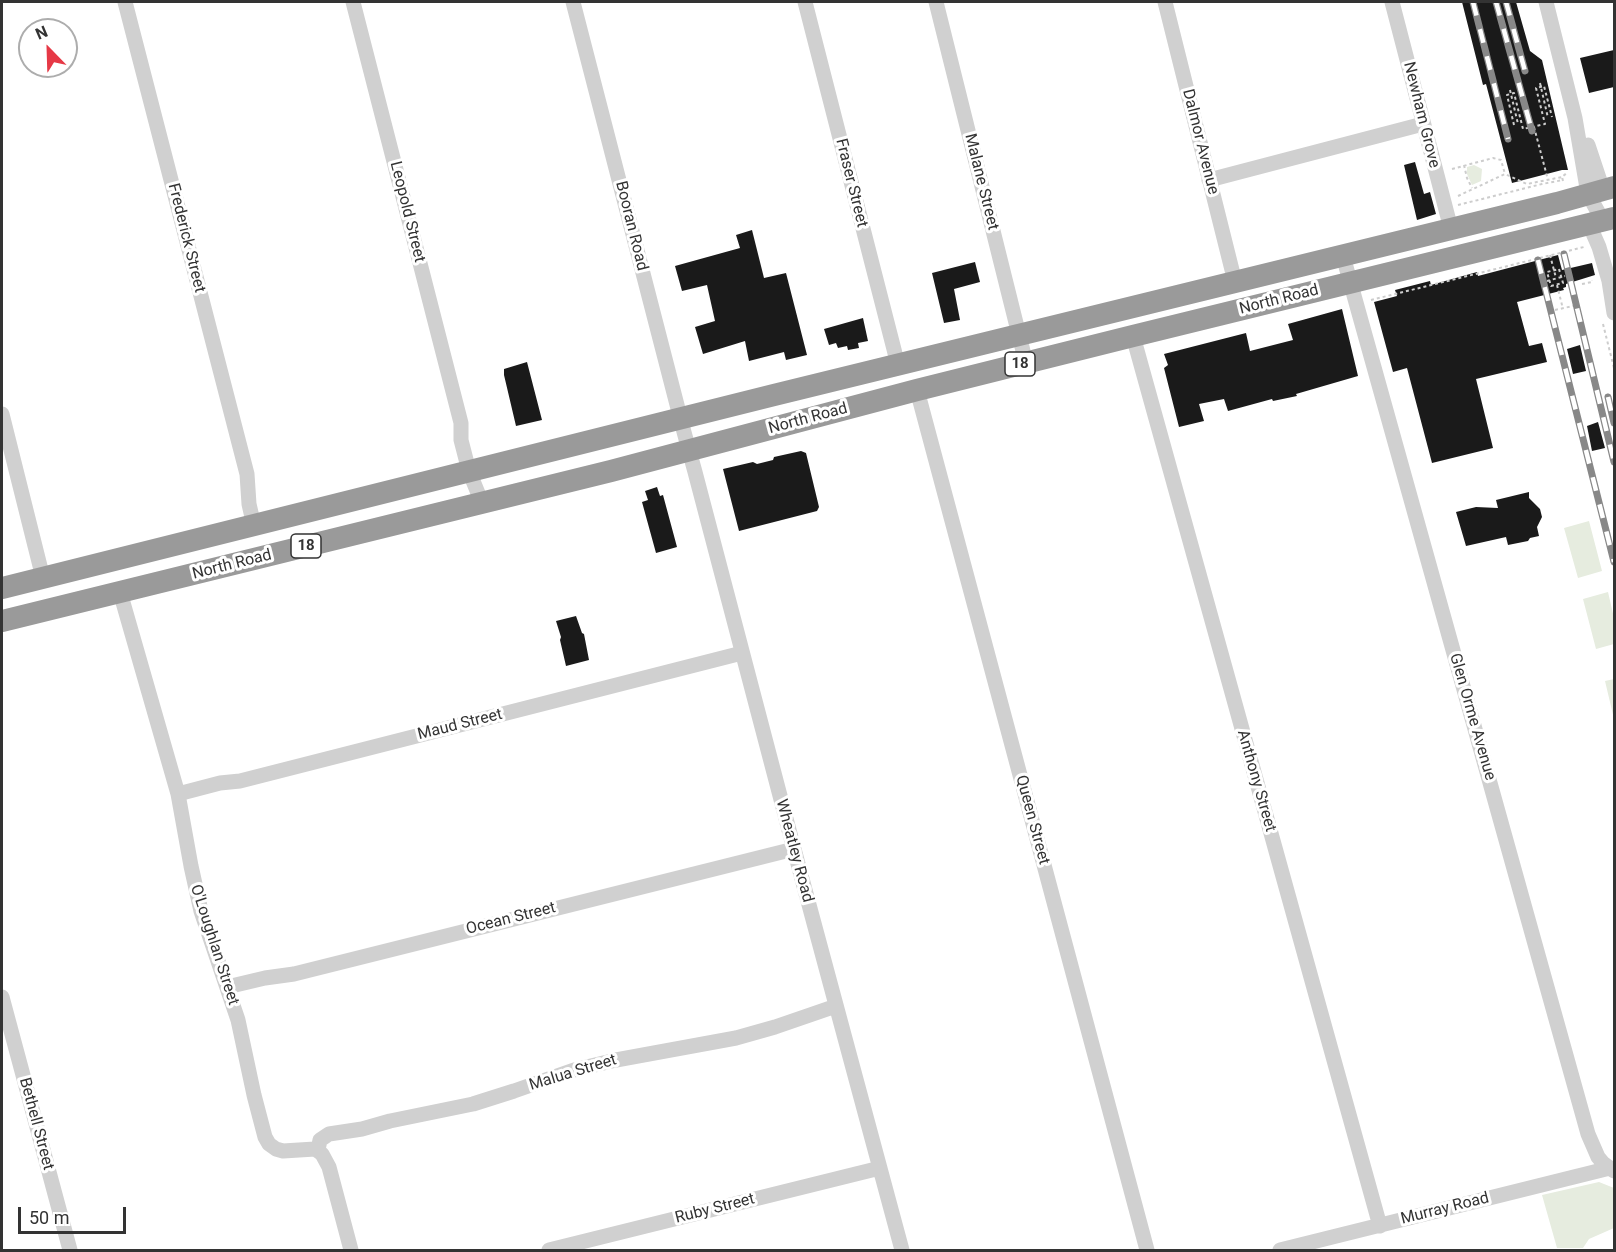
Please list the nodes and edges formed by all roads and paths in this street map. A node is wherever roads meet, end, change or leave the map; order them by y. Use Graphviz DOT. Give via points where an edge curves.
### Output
graph roads {
  1 [pos="126,2"];
  2 [pos="353,2"];
  3 [pos="573,2"];
  4 [pos="805,2"];
  5 [pos="936,2"];
  6 [pos="1165,2"];
  7 [pos="1392,2"];
  8 [pos="1546,2"];
  9 [pos="1550,118"];
  10 [pos="1423,124"];
  11 [pos="1516,124"];
  12 [pos="1534,126"];
  13 [pos="1464,165"];
  14 [pos="1450,169"];
  15 [pos="1570,169"];
  16 [pos="1505,174"];
  17 [pos="1562,178"];
  18 [pos="1209,180"];
  19 [pos="1548,181"];
  20 [pos="1564,186"];
  21 [pos="1472,189"];
  22 [pos="1602,190"];
  23 [pos="1458,196"];
  24 [pos="1456,205"];
  25 [pos="1602,221"];
  26 [pos="1451,229"];
  27 [pos="1583,247"];
  28 [pos="1550,255"];
  29 [pos="1344,256"];
  30 [pos="1554,270"];
  31 [pos="1565,276"];
  32 [pos="1556,278"];
  33 [pos="1547,281"];
  34 [pos="1235,282"];
  35 [pos="1592,282"];
  36 [pos="1582,284"];
  37 [pos="1557,285"];
  38 [pos="1354,293"];
  39 [pos="1572,306"];
  40 [pos="1563,309"];
  41 [pos="1555,310"];
  42 [pos="1614,313"];
  43 [pos="1019,336"];
  44 [pos="1133,336"];
  45 [pos="1026,363"];
  46 [pos="898,365"];
  47 [pos="917,390"];
  48 [pos="774,395"];
  49 [pos="2,414"];
  50 [pos="680,419"];
  51 [pos="783,426"];
  52 [pos="689,450"];
  53 [pos="474,470"];
  54 [pos="482,503"];
  55 [pos="259,524"];
  56 [pos="43,578"];
  57 [pos="2,588"];
  58 [pos="120,592"];
  59 [pos="2,621"];
  60 [pos="742,653"];
  61 [pos="178,794"];
  62 [pos="794,849"];
  63 [pos="227,987"];
  64 [pos="2,998"];
  65 [pos="836,1006"];
  66 [pos="318,1150"];
  67 [pos="880,1168"];
  68 [pos="1612,1169"];
  69 [pos="1380,1226"];
  70 [pos="70,1251"];
  71 [pos="351,1251"];
  72 [pos="549,1251"];
  73 [pos="902,1251"];
  74 [pos="1147,1251"];
  75 [pos="1280,1251"];
  1 -- 55 [label="street, Frederick Street" via="247,474 249,504"];
  2 -- 53 [label="street, Leopold Street" via="461,423 462,440"];
  3 -- 50 [label="street, Booran Road"];
  4 -- 46 [label="street, Fraser Street"];
  5 -- 43 [label="street, Malane Street"];
  6 -- 18 [label="street, Dalmor Avenue"];
  7 -- 10 [label="street, Newham Grove"];
  8 -- 22 [label="street" via="1578,142"];
  9 -- 12 [label="path" via="1544,86 1536,88 1545,124"];
  10 -- 18 [label="street"];
  10 -- 26 [label="street, Newham Grove"];
  11 -- 12 [label="path" via="1507,95 1514,93 1523,129"];
  12 -- 19 [label="path"];
  13 -- 14 [label="path"];
  13 -- 16 [label="path" via="1493,158 1501,160"];
  13 -- 21 [label="path"];
  15 -- 17 [label="path"];
  16 -- 19 [label="path" via="1527,184"];
  16 -- 21 [label="path"];
  17 -- 19 [label="path"];
  17 -- 20 [label="path"];
  18 -- 34 [label="street, Dalmor Avenue"];
  19 -- 24 [label="path"];
  21 -- 23 [label="path"];
  22 -- 25 [label="street"];
  22 -- 26 [label="highway, North Road / 18"];
  25 -- 38 [label="highway, North Road / 18"];
  25 -- 42 [label="street" via="1599,247"];
  26 -- 29 [label="highway, North Road / 18"];
  27 -- 28 [label="path"];
  28 -- 30 [label="path"];
  28 -- 38 [label="path"];
  29 -- 34 [label="highway, North Road / 18"];
  29 -- 38 [label="street, Glen Orme Avenue"];
  30 -- 32 [label="path"];
  30 -- 37 [label="path" via="1559,269 1563,283"];
  30 -- 37 [label="path" via="1548,272 1551,286"];
  31 -- 32 [label="path"];
  32 -- 33 [label="path"];
  34 -- 43 [label="highway, North Road / 18"];
  35 -- 36 [label="path"];
  37 -- 40 [label="path"];
  38 -- 44 [label="highway, North Road / 18"];
  38 -- 68 [label="street, Glen Orme Avenue" via="1588,1134 1598,1157"];
  39 -- 40 [label="path"];
  40 -- 41 [label="path"];
  43 -- 45 [label="street, Malane Street"];
  43 -- 46 [label="highway, North Road / 18"];
  44 -- 45 [label="highway, North Road / 18"];
  44 -- 69 [label="street, Anthony Street"];
  45 -- 47 [label="highway, North Road / 18"];
  46 -- 48 [label="highway, North Road / 18"];
  47 -- 51 [label="highway, North Road / 18"];
  47 -- 74 [label="street, Queen Street"];
  48 -- 50 [label="highway, North Road / 18"];
  48 -- 51 [label="highway"];
  49 -- 56 [label="street"];
  50 -- 52 [label="street, Booran Road"];
  50 -- 53 [label="highway, North Road / 18"];
  51 -- 52 [label="highway, North Road / 18"];
  52 -- 54 [label="highway, North Road / 18"];
  52 -- 60 [label="street, Wheatley Road"];
  53 -- 54 [label="street, Leopold Street"];
  53 -- 55 [label="highway, North Road / 18"];
  54 -- 58 [label="highway, North Road / 18"];
  55 -- 56 [label="highway, North Road / 18"];
  56 -- 57 [label="highway, North Road / 18"];
  58 -- 59 [label="highway, North Road / 18"];
  58 -- 61 [label="street, O'Loughlan Street"];
  60 -- 61 [label="street, Maud Street"];
  60 -- 62 [label="street, Wheatley Road"];
  61 -- 63 [label="street, O'Loughlan Street" via="195,889"];
  62 -- 63 [label="street, Ocean Street" via="294,974"];
  62 -- 65 [label="street, Wheatley Road"];
  63 -- 66 [label="street, O'Loughlan Street" via="269,1144 283,1151"];
  64 -- 70 [label="street, Bethell Street"];
  65 -- 66 [label="street, Malua Street" via="736,1038 616,1060 473,1104 329,1134 320,1140"];
  65 -- 67 [label="street, Wheatley Road"];
  66 -- 71 [label="street" via="328,1167"];
  67 -- 72 [label="street, Ruby Street"];
  67 -- 73 [label="street, Wheatley Road"];
  68 -- 69 [label="street, Murray Road"];
  69 -- 75 [label="street, Murray Road"];
}
